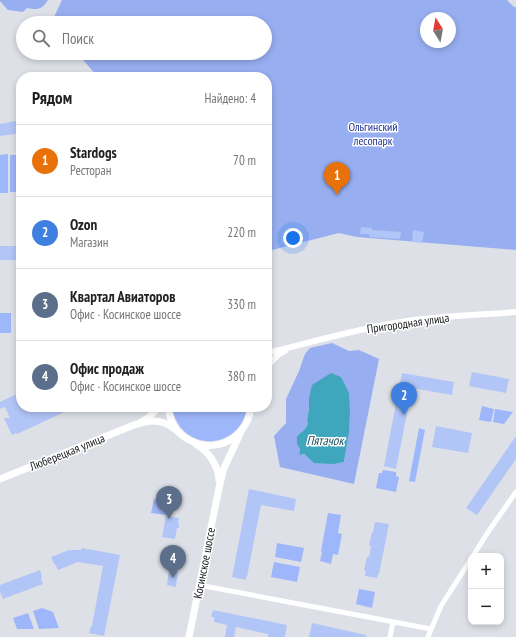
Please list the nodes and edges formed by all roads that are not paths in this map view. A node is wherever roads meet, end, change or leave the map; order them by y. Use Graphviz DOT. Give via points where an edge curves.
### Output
graph roads {
  1 [pos="516,312"];
  2 [pos="302,344"];
  3 [pos="272,352"];
  4 [pos="272,361"];
  5 [pos="154,412"];
  6 [pos="169,412"];
  7 [pos="250,412"];
  8 [pos="134,425"];
  9 [pos="241,431"];
  10 [pos="182,435"];
  11 [pos="189,440"];
  12 [pos="0,479"];
  13 [pos="219,488"];
  14 [pos="516,492"];
  15 [pos="475,553"];
  16 [pos="468,564"];
  17 [pos="199,586"];
  18 [pos="393,622"];
  19 [pos="431,629"];
  20 [pos="189,637"];
  21 [pos="390,637"];
  22 [pos="428,637"];
  1 -- 2 [label="street, Пригородная улица" via="406,321"];
  2 -- 3 [label="street"];
  2 -- 4 [label="street" via="278,355"];
  5 -- 8 [label="main road"];
  6 -- 10 [label="main road" via="176,430"];
  7 -- 9 [label="main road, Косинское шоссе"];
  8 -- 10 [label="main road, Косинское шоссе" via="159,422 169,425"];
  8 -- 12 [label="main road, Люберецкая улица"];
  9 -- 11 [label="main road" via="221,444 204,445"];
  9 -- 13 [label="main road, Косинское шоссе" via="224,468"];
  10 -- 11 [label="main road, Косинское шоссе"];
  11 -- 13 [label="main road, Косинское шоссе" via="201,447 215,464 219,475"];
  13 -- 17 [label="main road, Косинское шоссе"];
  14 -- 15 [label="street"];
  16 -- 19 [label="street" via="441,606"];
  17 -- 18 [label="street"];
  17 -- 20 [label="main road, Косинское шоссе"];
  18 -- 19 [label="street"];
  18 -- 21 [label="street"];
  19 -- 22 [label="street"];
}
